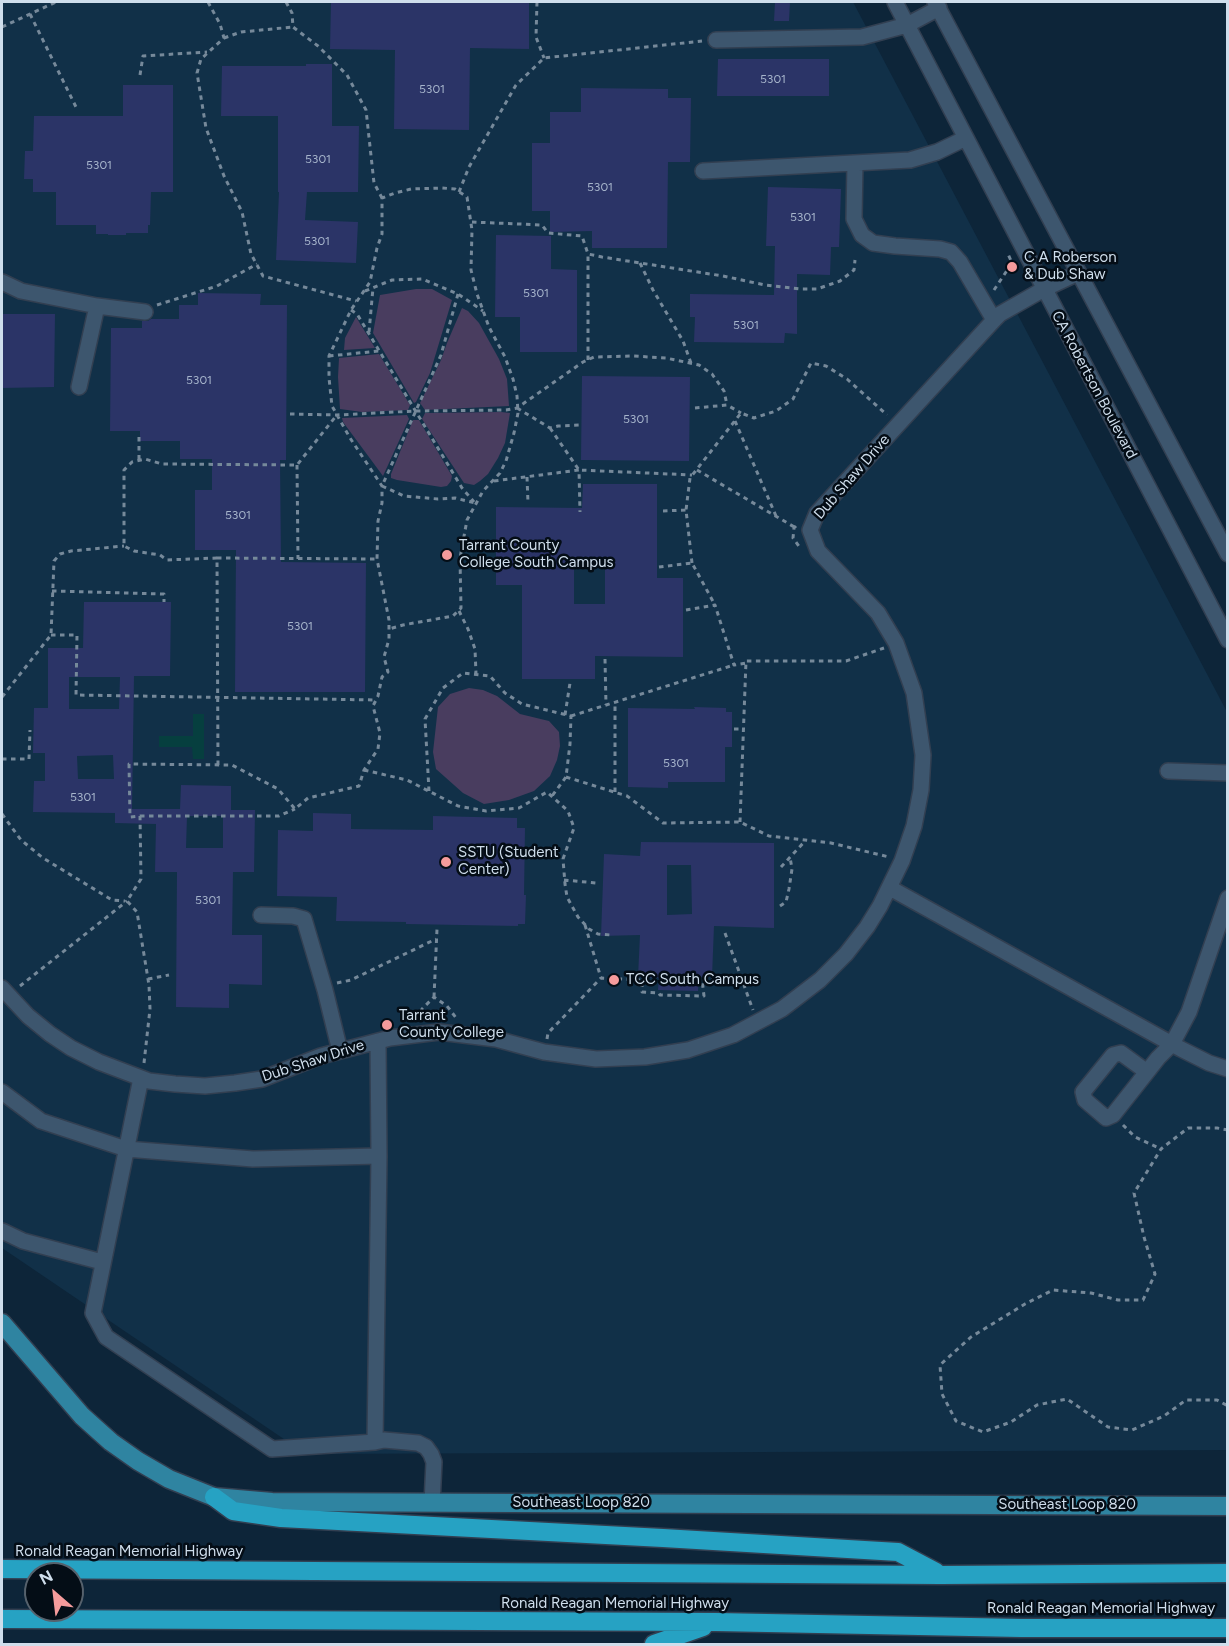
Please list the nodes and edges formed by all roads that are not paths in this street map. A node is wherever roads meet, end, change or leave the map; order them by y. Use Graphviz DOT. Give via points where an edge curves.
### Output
graph roads {
  1 [pos="895,2"];
  2 [pos="937,5"];
  3 [pos="908,25"];
  4 [pos="716,40"];
  5 [pos="966,138"];
  6 [pos="855,163"];
  7 [pos="703,171"];
  8 [pos="1078,273"];
  9 [pos="2,282"];
  10 [pos="1044,289"];
  11 [pos="97,306"];
  12 [pos="145,312"];
  13 [pos="994,320"];
  14 [pos="79,387"];
  15 [pos="1227,554"];
  16 [pos="1227,640"];
  17 [pos="1168,771"];
  18 [pos="1227,773"];
  19 [pos="890,888"];
  20 [pos="1227,897"];
  21 [pos="261,915"];
  22 [pos="9,988"];
  23 [pos="378,1041"];
  24 [pos="1172,1044"];
  25 [pos="340,1051"];
  26 [pos="1227,1069"];
  27 [pos="142,1071"];
  28 [pos="1147,1072"];
  29 [pos="2,1092"];
  30 [pos="126,1149"];
  31 [pos="379,1156"];
  32 [pos="2,1231"];
  33 [pos="102,1262"];
  34 [pos="2,1323"];
  35 [pos="375,1442"];
  36 [pos="214,1497"];
  37 [pos="432,1503"];
  38 [pos="1227,1506"];
  39 [pos="2,1569"];
  40 [pos="1227,1573"];
  41 [pos="941,1575"];
  42 [pos="2,1619"];
  43 [pos="716,1622"];
  44 [pos="1227,1628"];
  45 [pos="654,1644"];
  1 -- 3 [label="street, CA Robertson Boulevard"];
  2 -- 3 [label="street"];
  2 -- 8 [label="street"];
  3 -- 4 [label="street" via="853,38"];
  3 -- 5 [label="street, CA Robertson Boulevard"];
  5 -- 6 [label="street" via="910,160"];
  5 -- 10 [label="street, CA Robertson Boulevard"];
  6 -- 7 [label="street"];
  6 -- 13 [label="street" via="854,219 862,235 873,243 951,252"];
  8 -- 10 [label="street, Dub Shaw Drive"];
  8 -- 15 [label="street"];
  9 -- 11 [label="street" via="21,291"];
  10 -- 13 [label="street, Dub Shaw Drive"];
  10 -- 16 [label="street, CA Robertson Boulevard"];
  11 -- 12 [label="street"];
  11 -- 14 [label="street"];
  13 -- 19 [label="street, Dub Shaw Drive" via="805,526 818,550 878,613 896,643 914,693 923,755 921,790 914,826"];
  17 -- 18 [label="street"];
  19 -- 23 [label="street, Dub Shaw Drive" via="867,927 820,980 759,1022 688,1050 596,1059 447,1033"];
  19 -- 24 [label="street"];
  20 -- 24 [label="street" via="1189,1012"];
  21 -- 25 [label="street" via="304,919"];
  22 -- 27 [label="street, Dub Shaw Drive" via="28,1016 71,1048 99,1062"];
  23 -- 25 [label="street, Dub Shaw Drive"];
  23 -- 31 [label="street"];
  24 -- 26 [label="street"];
  24 -- 28 [label="street"];
  25 -- 27 [label="street, Dub Shaw Drive" via="262,1079 235,1083 205,1086 149,1081"];
  27 -- 30 [label="street"];
  28 -- 28 [label="street" via="1113,1115 1106,1118 1085,1100 1083,1092 1113,1055 1121,1053"];
  29 -- 30 [label="street" via="40,1121"];
  30 -- 31 [label="street" via="253,1159"];
  30 -- 33 [label="street"];
  31 -- 35 [label="street"];
  32 -- 33 [label="street" via="23,1241"];
  33 -- 35 [label="street" via="93,1313 106,1337 243,1430 272,1449"];
  34 -- 36 [label="main road, Southeast Loop 820" via="82,1416 111,1442 169,1479"];
  35 -- 37 [label="street" via="418,1443 426,1447 434,1462"];
  36 -- 37 [label="main road, Southeast Loop 820" via="272,1502"];
  36 -- 41 [label="highway" via="233,1511 281,1518 898,1552"];
  37 -- 38 [label="main road, Southeast Loop 820"];
  39 -- 41 [label="highway, Ronald Reagan Memorial Highway"];
  40 -- 41 [label="highway, Ronald Reagan Memorial Highway"];
  42 -- 43 [label="highway, Ronald Reagan Memorial Highway"];
  43 -- 44 [label="highway, Ronald Reagan Memorial Highway"];
  43 -- 45 [label="highway"];
}
